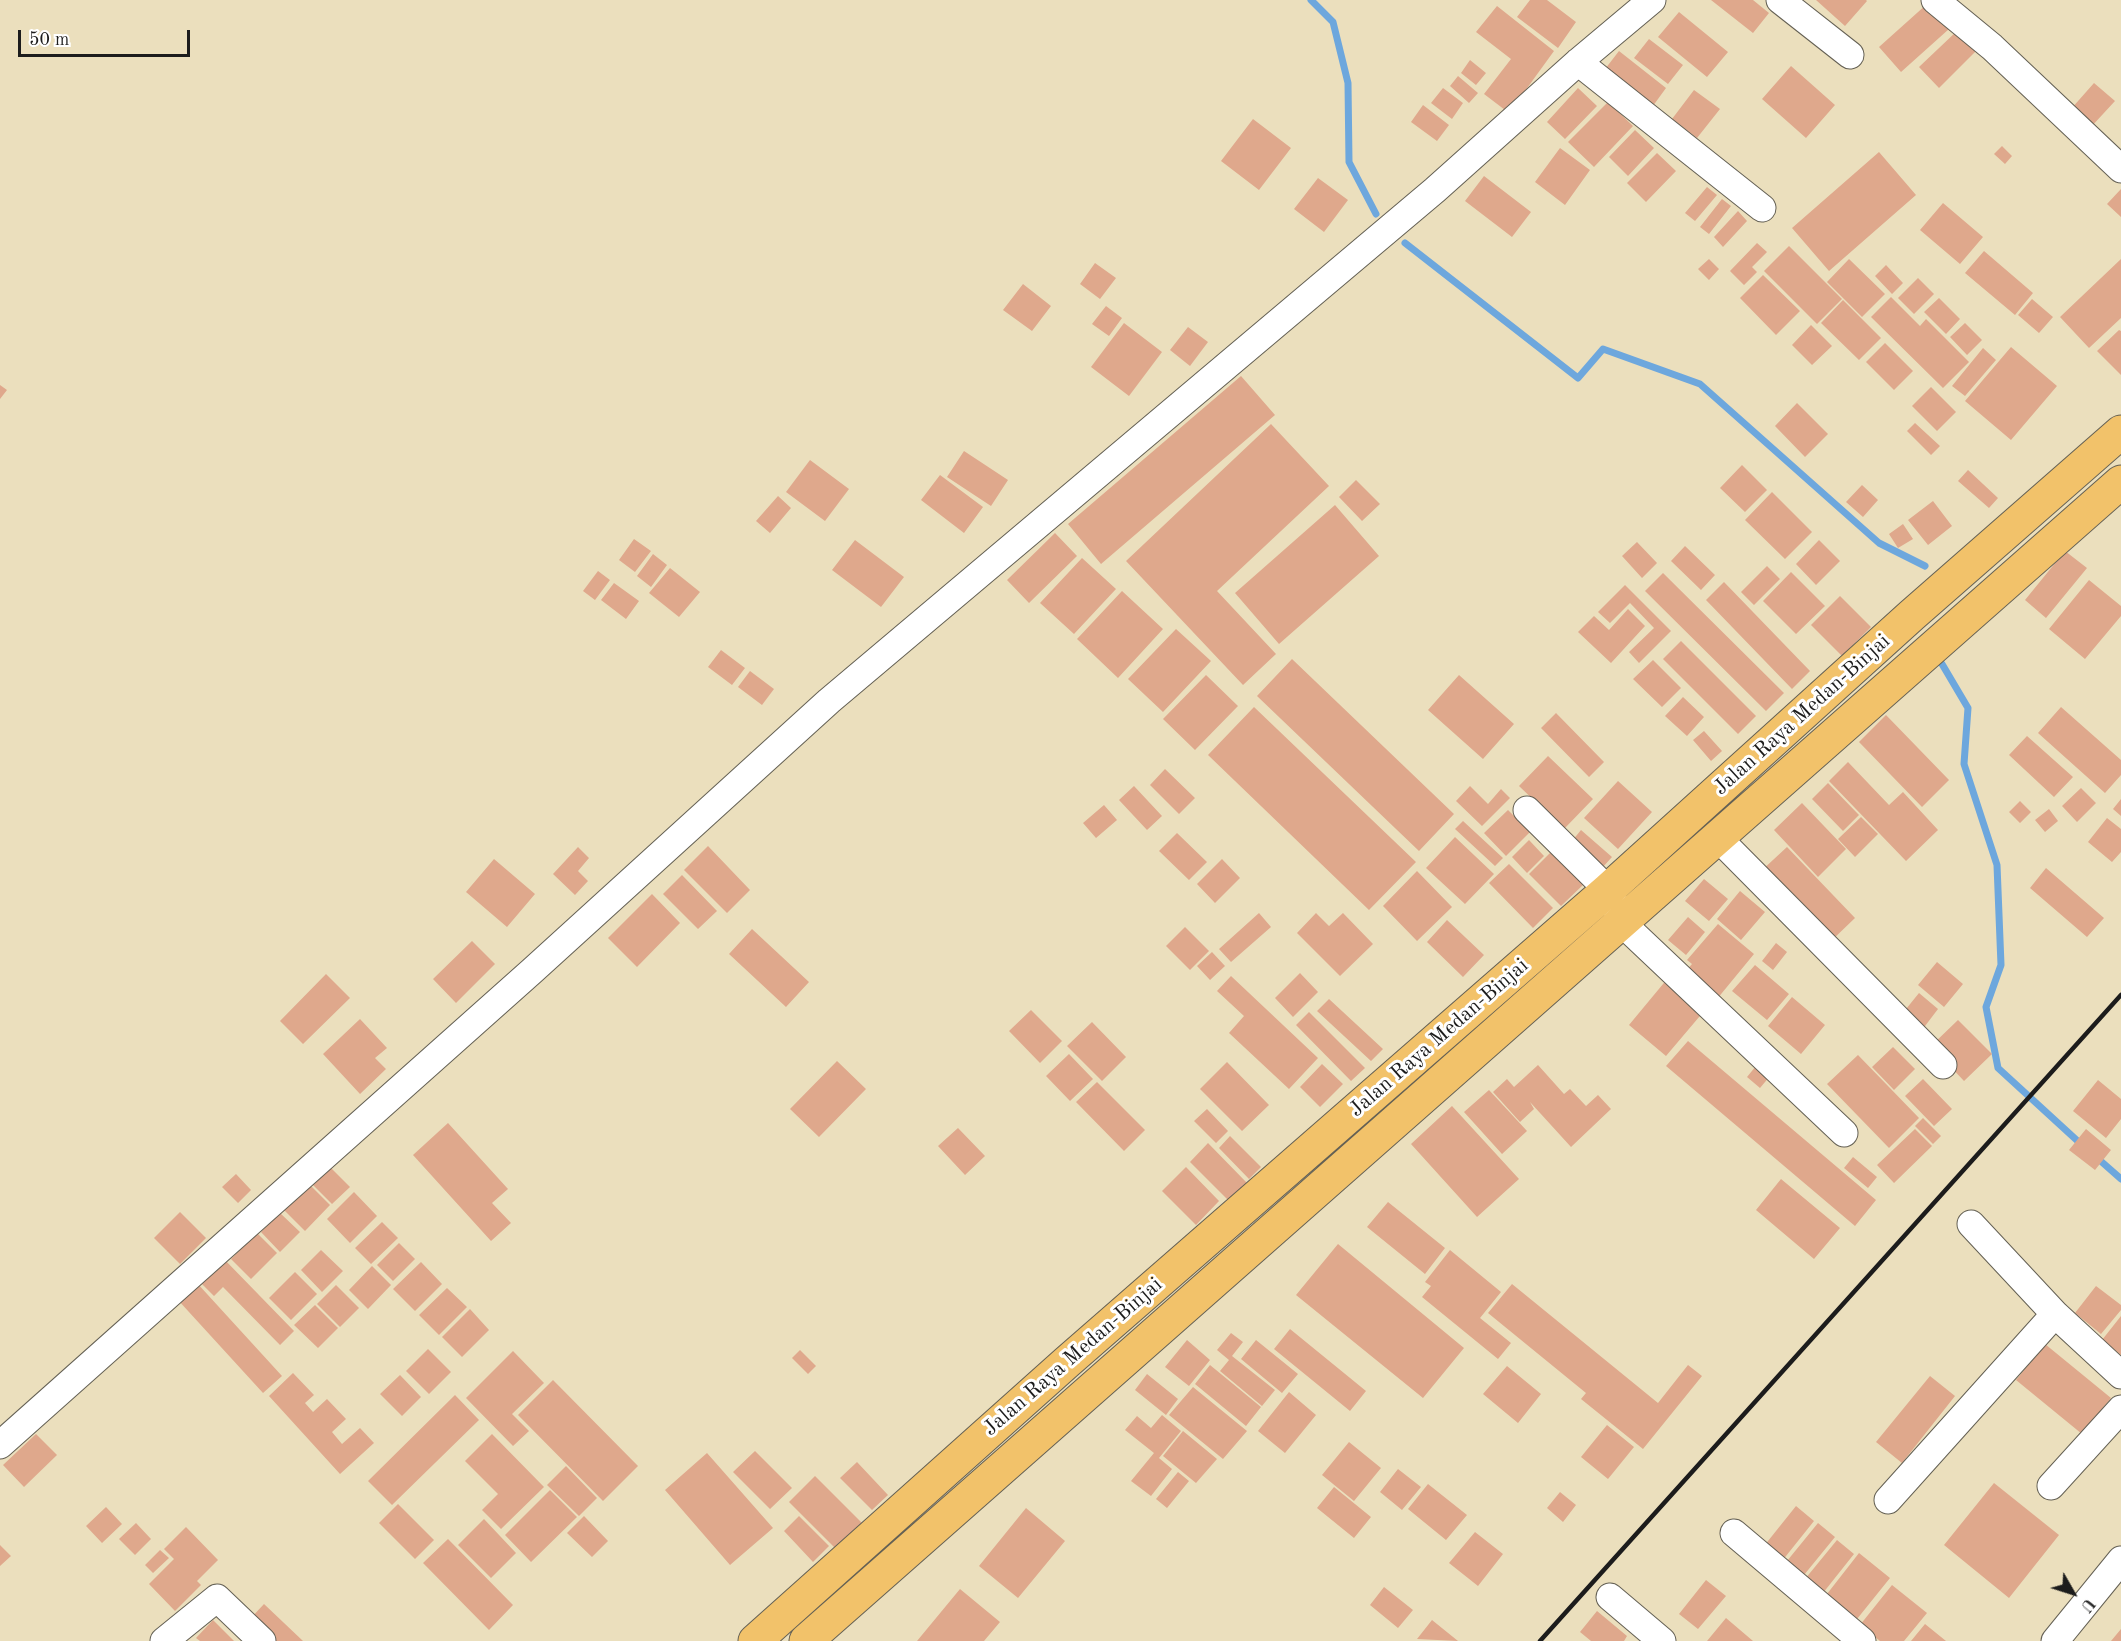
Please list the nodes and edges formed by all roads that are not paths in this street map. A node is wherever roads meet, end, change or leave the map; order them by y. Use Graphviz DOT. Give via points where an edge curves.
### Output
graph roads {
  1 [pos="1652,0"];
  2 [pos="1780,0"];
  3 [pos="1935,0"];
  4 [pos="1850,55"];
  5 [pos="1578,62"];
  6 [pos="2121,169"];
  7 [pos="1762,208"];
  8 [pos="2121,432"];
  9 [pos="2121,482"];
  10 [pos="1527,810"];
  11 [pos="1717,837"];
  12 [pos="1608,890"];
  13 [pos="1623,924"];
  14 [pos="1943,1065"];
  15 [pos="1844,1133"];
  16 [pos="1971,1224"];
  17 [pos="2055,1314"];
  18 [pos="2121,1375"];
  19 [pos="2121,1409"];
  20 [pos="0,1445"];
  21 [pos="2051,1486"];
  22 [pos="1888,1500"];
  23 [pos="1734,1533"];
  24 [pos="2121,1560"];
  25 [pos="1610,1597"];
  26 [pos="164,1641"];
  27 [pos="262,1641"];
  28 [pos="755,1641"];
  29 [pos="806,1641"];
  30 [pos="1662,1641"];
  31 [pos="1862,1641"];
  32 [pos="2055,1641"];
  1 -- 5 [label="street"];
  2 -- 4 [label="street"];
  3 -- 6 [label="street" via="1992,47"];
  5 -- 7 [label="street"];
  5 -- 20 [label="street" via="1435,190 829,701"];
  8 -- 12 [label="main road, Jalan Raya Medan-Binjai"];
  9 -- 11 [label="main road, Jalan Raya Medan-Binjai"];
  10 -- 12 [label="street"];
  11 -- 13 [label="main road, Jalan Raya Medan-Binjai"];
  11 -- 14 [label="street"];
  12 -- 13 [label="street"];
  12 -- 28 [label="main road, Jalan Raya Medan-Binjai" via="1066,1362"];
  13 -- 15 [label="street"];
  13 -- 29 [label="main road, Jalan Raya Medan-Binjai" via="1302,1201 1230,1269"];
  16 -- 17 [label="street"];
  17 -- 18 [label="street"];
  17 -- 22 [label="street"];
  19 -- 21 [label="street"];
  23 -- 31 [label="street"];
  24 -- 32 [label="street"];
  25 -- 30 [label="street"];
  26 -- 27 [label="street" via="217,1598"];
}
